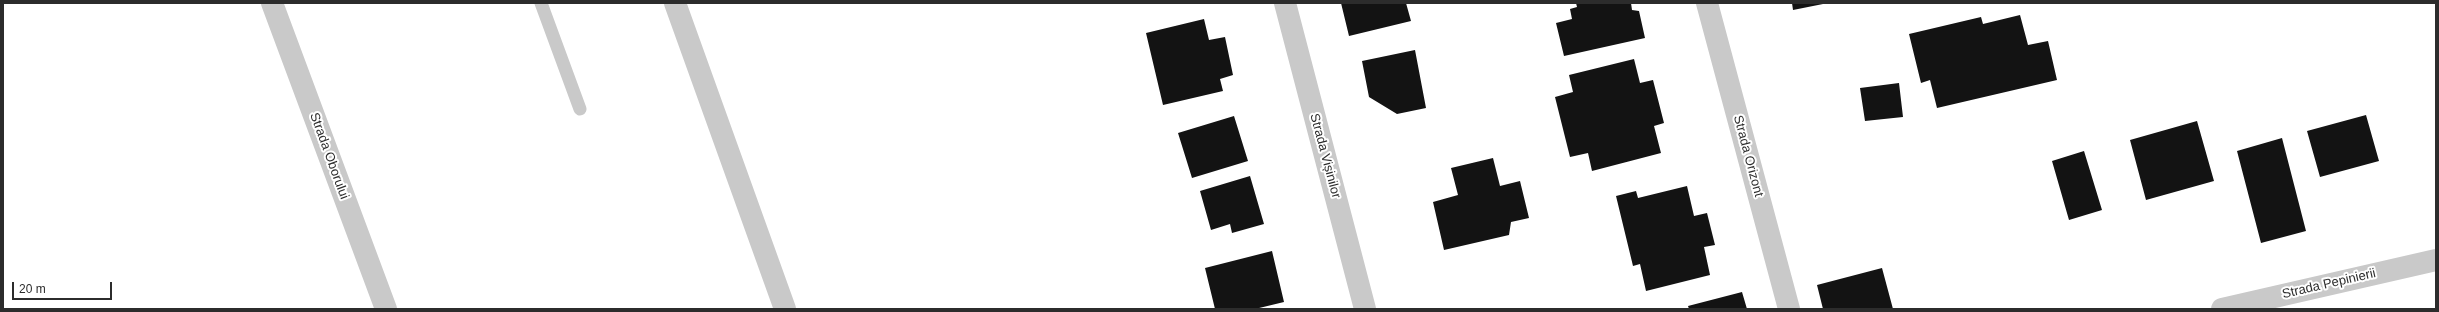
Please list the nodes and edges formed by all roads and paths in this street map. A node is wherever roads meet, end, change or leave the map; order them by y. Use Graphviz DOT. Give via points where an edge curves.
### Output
graph roads {
  1 [pos="272,3"];
  2 [pos="541,3"];
  3 [pos="675,3"];
  4 [pos="1285,3"];
  5 [pos="1707,3"];
  6 [pos="580,110"];
  7 [pos="2436,260"];
  8 [pos="386,309"];
  9 [pos="785,309"];
  10 [pos="1365,309"];
  11 [pos="1789,309"];
  12 [pos="2222,309"];
  1 -- 8 [label="street, Strada Oborului"];
  2 -- 6 [label="lane"];
  3 -- 9 [label="street"];
  4 -- 10 [label="street, Strada Vișinilor"];
  5 -- 11 [label="street, Strada Orizont"];
  7 -- 12 [label="street, Strada Pepinierii"];
}
